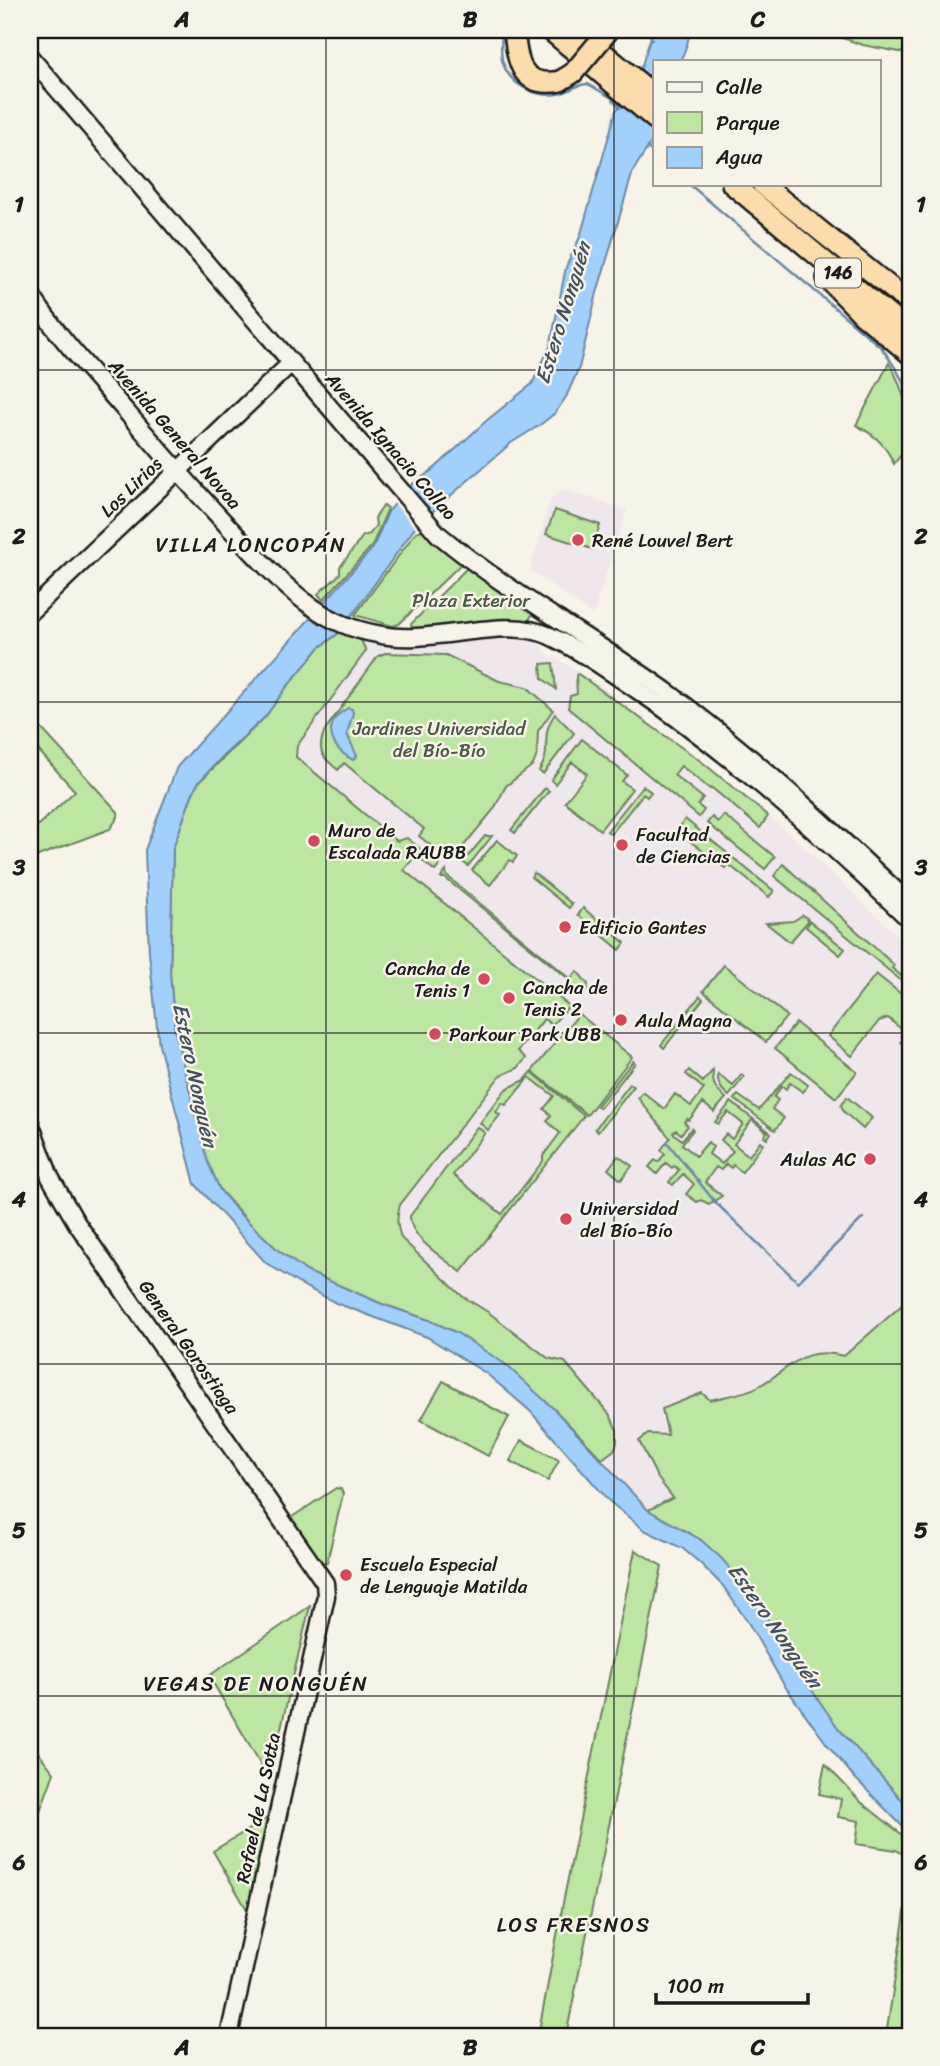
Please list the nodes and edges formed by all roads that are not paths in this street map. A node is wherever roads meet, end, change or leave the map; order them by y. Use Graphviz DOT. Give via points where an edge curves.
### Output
graph roads {
  1 [pos="514,30"];
  2 [pos="550,30"];
  3 [pos="576,30"];
  4 [pos="609,30"];
  5 [pos="30,57"];
  6 [pos="612,72"];
  7 [pos="653,95"];
  8 [pos="653,117"];
  9 [pos="734,186"];
  10 [pos="765,186"];
  11 [pos="766,213"];
  12 [pos="843,248"];
  13 [pos="910,289"];
  14 [pos="30,293"];
  15 [pos="910,303"];
  16 [pos="910,333"];
  17 [pos="910,354"];
  18 [pos="290,364"];
  19 [pos="178,472"];
  20 [pos="30,612"];
  21 [pos="910,904"];
  22 [pos="910,920"];
  23 [pos="30,1123"];
  24 [pos="326,1588"];
  25 [pos="229,2036"];
  1 -- 4 [label="highway, bridge" via="516,58 524,71 545,82 560,81 573,73"];
  2 -- 6 [label="highway"];
  3 -- 6 [label="highway"];
  5 -- 18 [label="main road, Avenida Ignacio Collao"];
  6 -- 7 [label="highway"];
  6 -- 8 [label="highway"];
  9 -- 11 [label="highway, 146"];
  10 -- 12 [label="highway, 146"];
  11 -- 16 [label="highway, 146"];
  11 -- 17 [label="highway" via="862,314"];
  12 -- 13 [label="highway"];
  12 -- 15 [label="highway, 146"];
  14 -- 19 [label="main road, Avenida General Novoa" via="52,326"];
  18 -- 19 [label="main road, Los Lirios"];
  18 -- 21 [label="main road, Avenida Ignacio Collao" via="427,522 470,559 698,716"];
  19 -- 20 [label="main road, Los Lirios"];
  19 -- 22 [label="main road, Avenida General Novoa" via="270,570 331,618 390,637 509,628 536,630 567,645 734,761"];
  23 -- 24 [label="main road, General Gorostiaga" via="50,1177 70,1211 321,1574"];
  24 -- 25 [label="main road, Rafael de La Sotta"];
}
